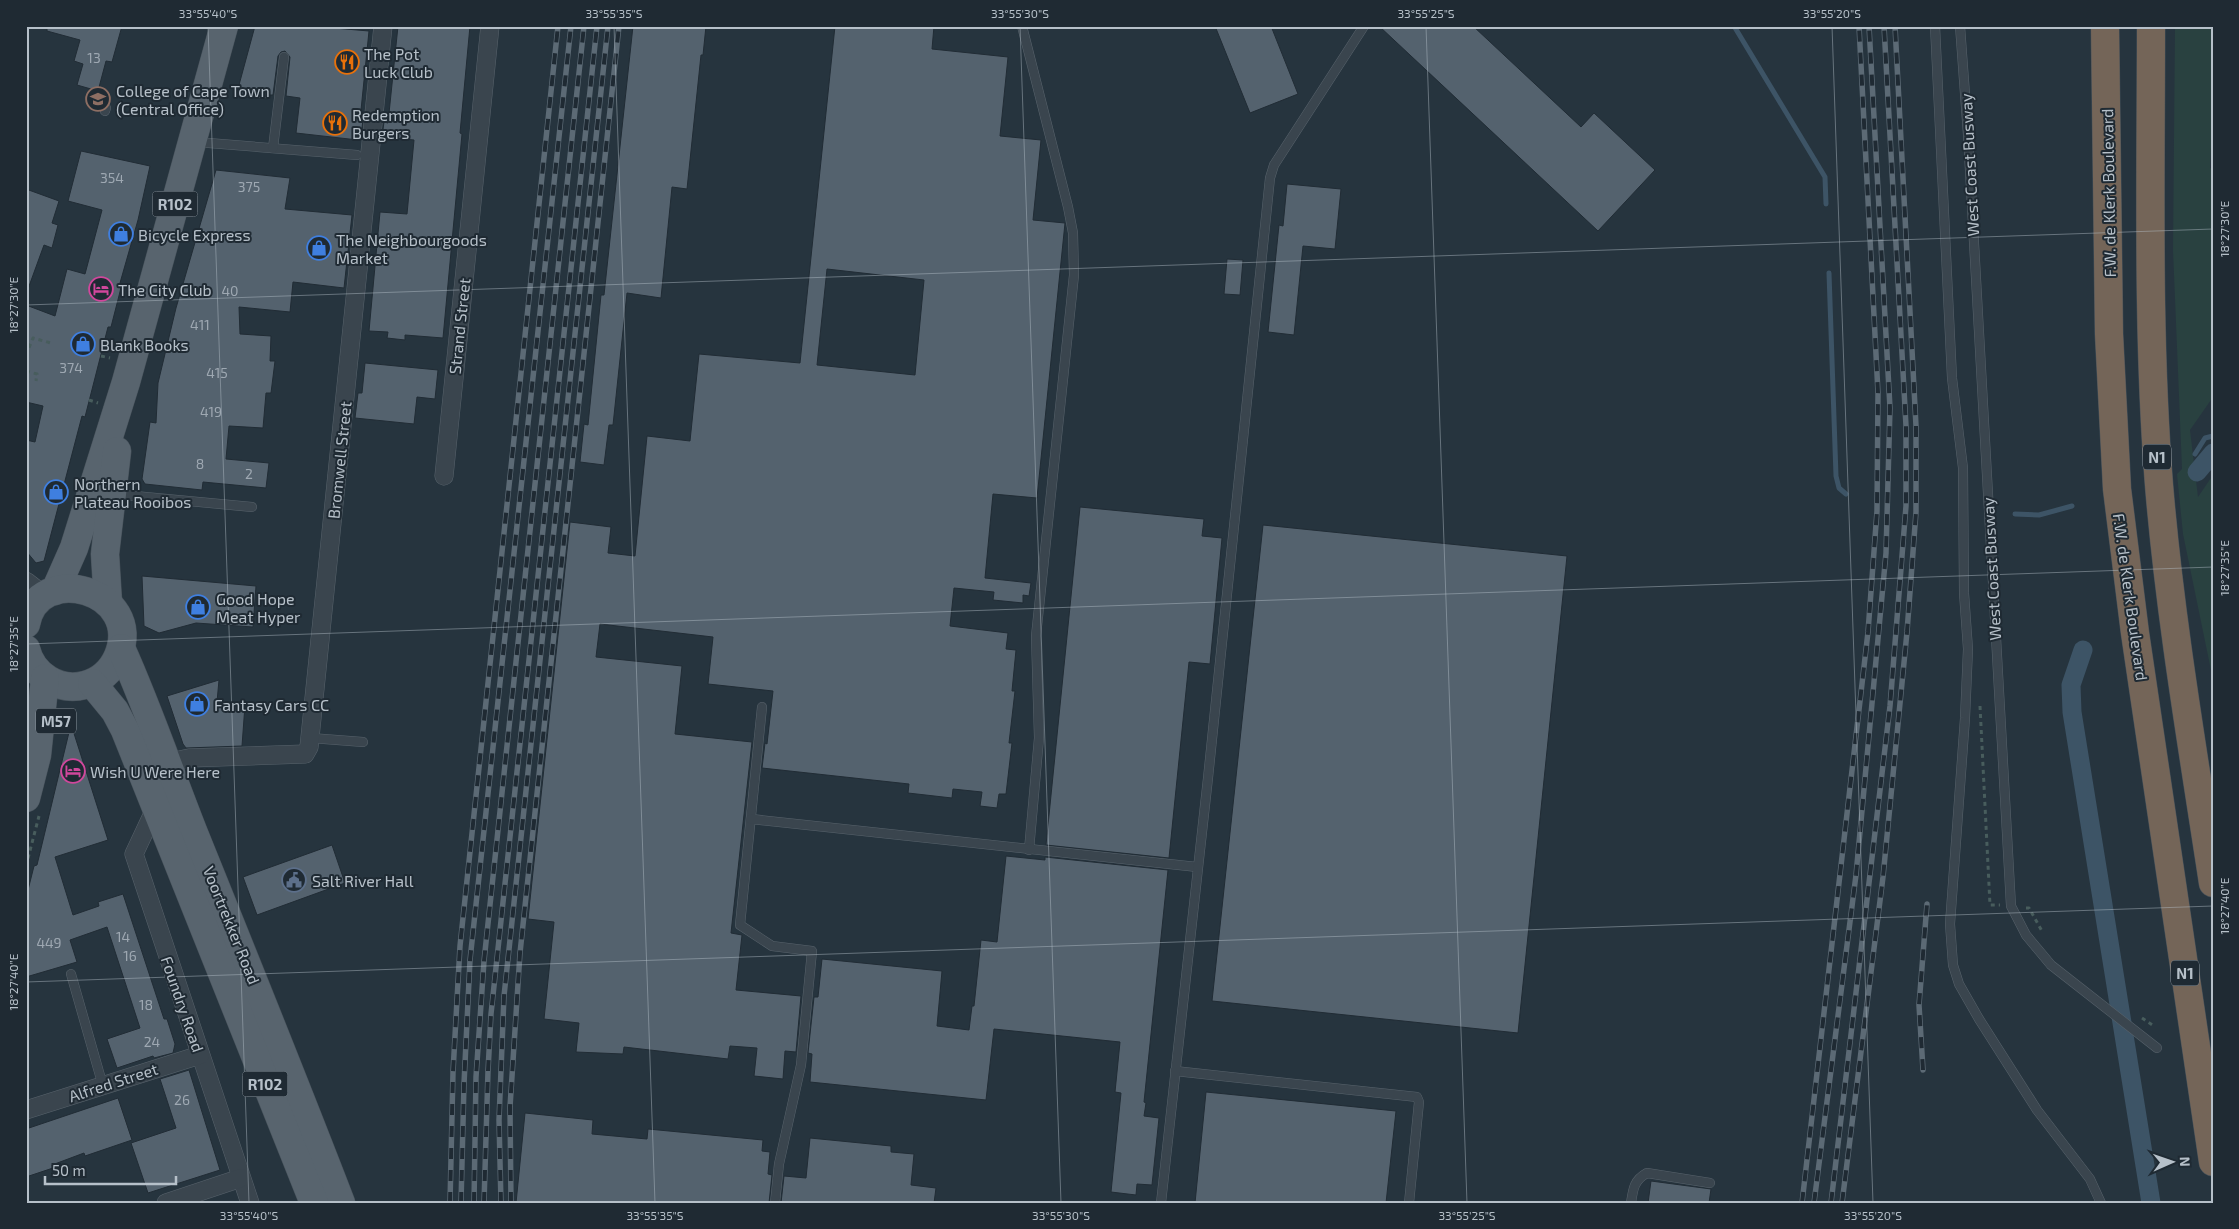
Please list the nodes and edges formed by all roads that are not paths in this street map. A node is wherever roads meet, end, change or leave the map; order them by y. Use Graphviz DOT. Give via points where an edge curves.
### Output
graph roads {
  1 [pos="224,26"];
  2 [pos="383,26"];
  3 [pos="490,26"];
  4 [pos="1022,26"];
  5 [pos="1364,26"];
  6 [pos="1935,26"];
  7 [pos="1960,26"];
  8 [pos="2105,26"];
  9 [pos="2151,26"];
  10 [pos="284,57"];
  11 [pos="193,142"];
  12 [pos="273,148"];
  13 [pos="356,155"];
  14 [pos="126,382"];
  15 [pos="444,476"];
  16 [pos="112,493"];
  17 [pos="252,508"];
  18 [pos="108,603"];
  19 [pos="33,606"];
  20 [pos="121,648"];
  21 [pos="31,661"];
  22 [pos="83,685"];
  23 [pos="762,707"];
  24 [pos="311,738"];
  25 [pos="363,742"];
  26 [pos="166,763"];
  27 [pos="32,765"];
  28 [pos="26,798"];
  29 [pos="156,807"];
  30 [pos="751,819"];
  31 [pos="1029,850"];
  32 [pos="1197,867"];
  33 [pos="2213,883"];
  34 [pos="71,974"];
  35 [pos="2157,1048"];
  36 [pos="200,1055"];
  37 [pos="1175,1071"];
  38 [pos="103,1086"];
  39 [pos="26,1110"];
  40 [pos="2213,1162"];
  41 [pos="241,1178"];
  42 [pos="1710,1182"];
  43 [pos="166,1203"];
  44 [pos="250,1203"];
  45 [pos="314,1203"];
  46 [pos="341,1203"];
  47 [pos="774,1203"];
  48 [pos="1161,1203"];
  49 [pos="1409,1203"];
  50 [pos="1631,1203"];
  51 [pos="2101,1203"];
  1 -- 11 [label="main road, R102"];
  2 -- 24 [label="street, Bromwell Street"];
  3 -- 15 [label="street, Strand Street"];
  4 -- 31 [label="lane" via="1068,207 1074,250 1036,636 1039,745"];
  5 -- 32 [label="lane" via="1274,166 1270,178"];
  6 -- 51 [label="lane" via="1952,378 1963,468 1968,649 1950,924 1953,965 1959,984 1979,1019 2037,1110 2086,1173"];
  7 -- 35 [label="lane, West Coast Busway" via="2011,906 2034,946 2051,965"];
  8 -- 40 [label="highway, F.W. de Klerk Boulevard / N1" via="2109,334 2117,489 2135,633"];
  9 -- 33 [label="highway, N1" via="2151,328 2159,484 2168,580"];
  10 -- 12 [label="lane"];
  11 -- 12 [label="lane"];
  11 -- 14 [label="main road, R102"];
  12 -- 13 [label="lane"];
  14 -- 16 [label="main road, R102"];
  14 -- 19 [label="main road, R102" via="74,548"];
  16 -- 17 [label="lane"];
  16 -- 18 [label="main road, R102" via="105,554"];
  18 -- 19 [label="main road, R102" via="84,589 69,588"];
  18 -- 20 [label="main road, R102" via="121,628"];
  20 -- 22 [label="main road" via="105,675"];
  20 -- 26 [label="main road, Voortrekker Road / R102"];
  21 -- 22 [label="main road" via="59,685"];
  21 -- 27 [label="main road, M57"];
  22 -- 27 [label="main road, M57"];
  22 -- 29 [label="main road, Voortrekker Road / R102" via="115,711"];
  23 -- 30 [label="lane"];
  24 -- 25 [label="lane"];
  24 -- 26 [label="street" via="305,754 189,758"];
  26 -- 46 [label="main road, Voortrekker Road / R102"];
  27 -- 28 [label="main road, M57"];
  29 -- 36 [label="street, Foundry Road" via="134,854"];
  29 -- 45 [label="main road, Voortrekker Road / R102"];
  30 -- 31 [label="lane"];
  30 -- 47 [label="lane" via="740,925 772,946 812,951 801,1065 778,1164"];
  31 -- 32 [label="lane"];
  32 -- 37 [label="lane"];
  34 -- 38 [label="lane"];
  36 -- 38 [label="street, Alfred Street"];
  36 -- 41 [label="street, Foundry Road"];
  37 -- 48 [label="lane"];
  37 -- 49 [label="lane" via="1417,1098 1420,1102"];
  38 -- 39 [label="street, Alfred Street"];
  41 -- 43 [label="street"];
  41 -- 44 [label="street, Foundry Road"];
  42 -- 50 [label="lane" via="1647,1173 1638,1178"];
}
